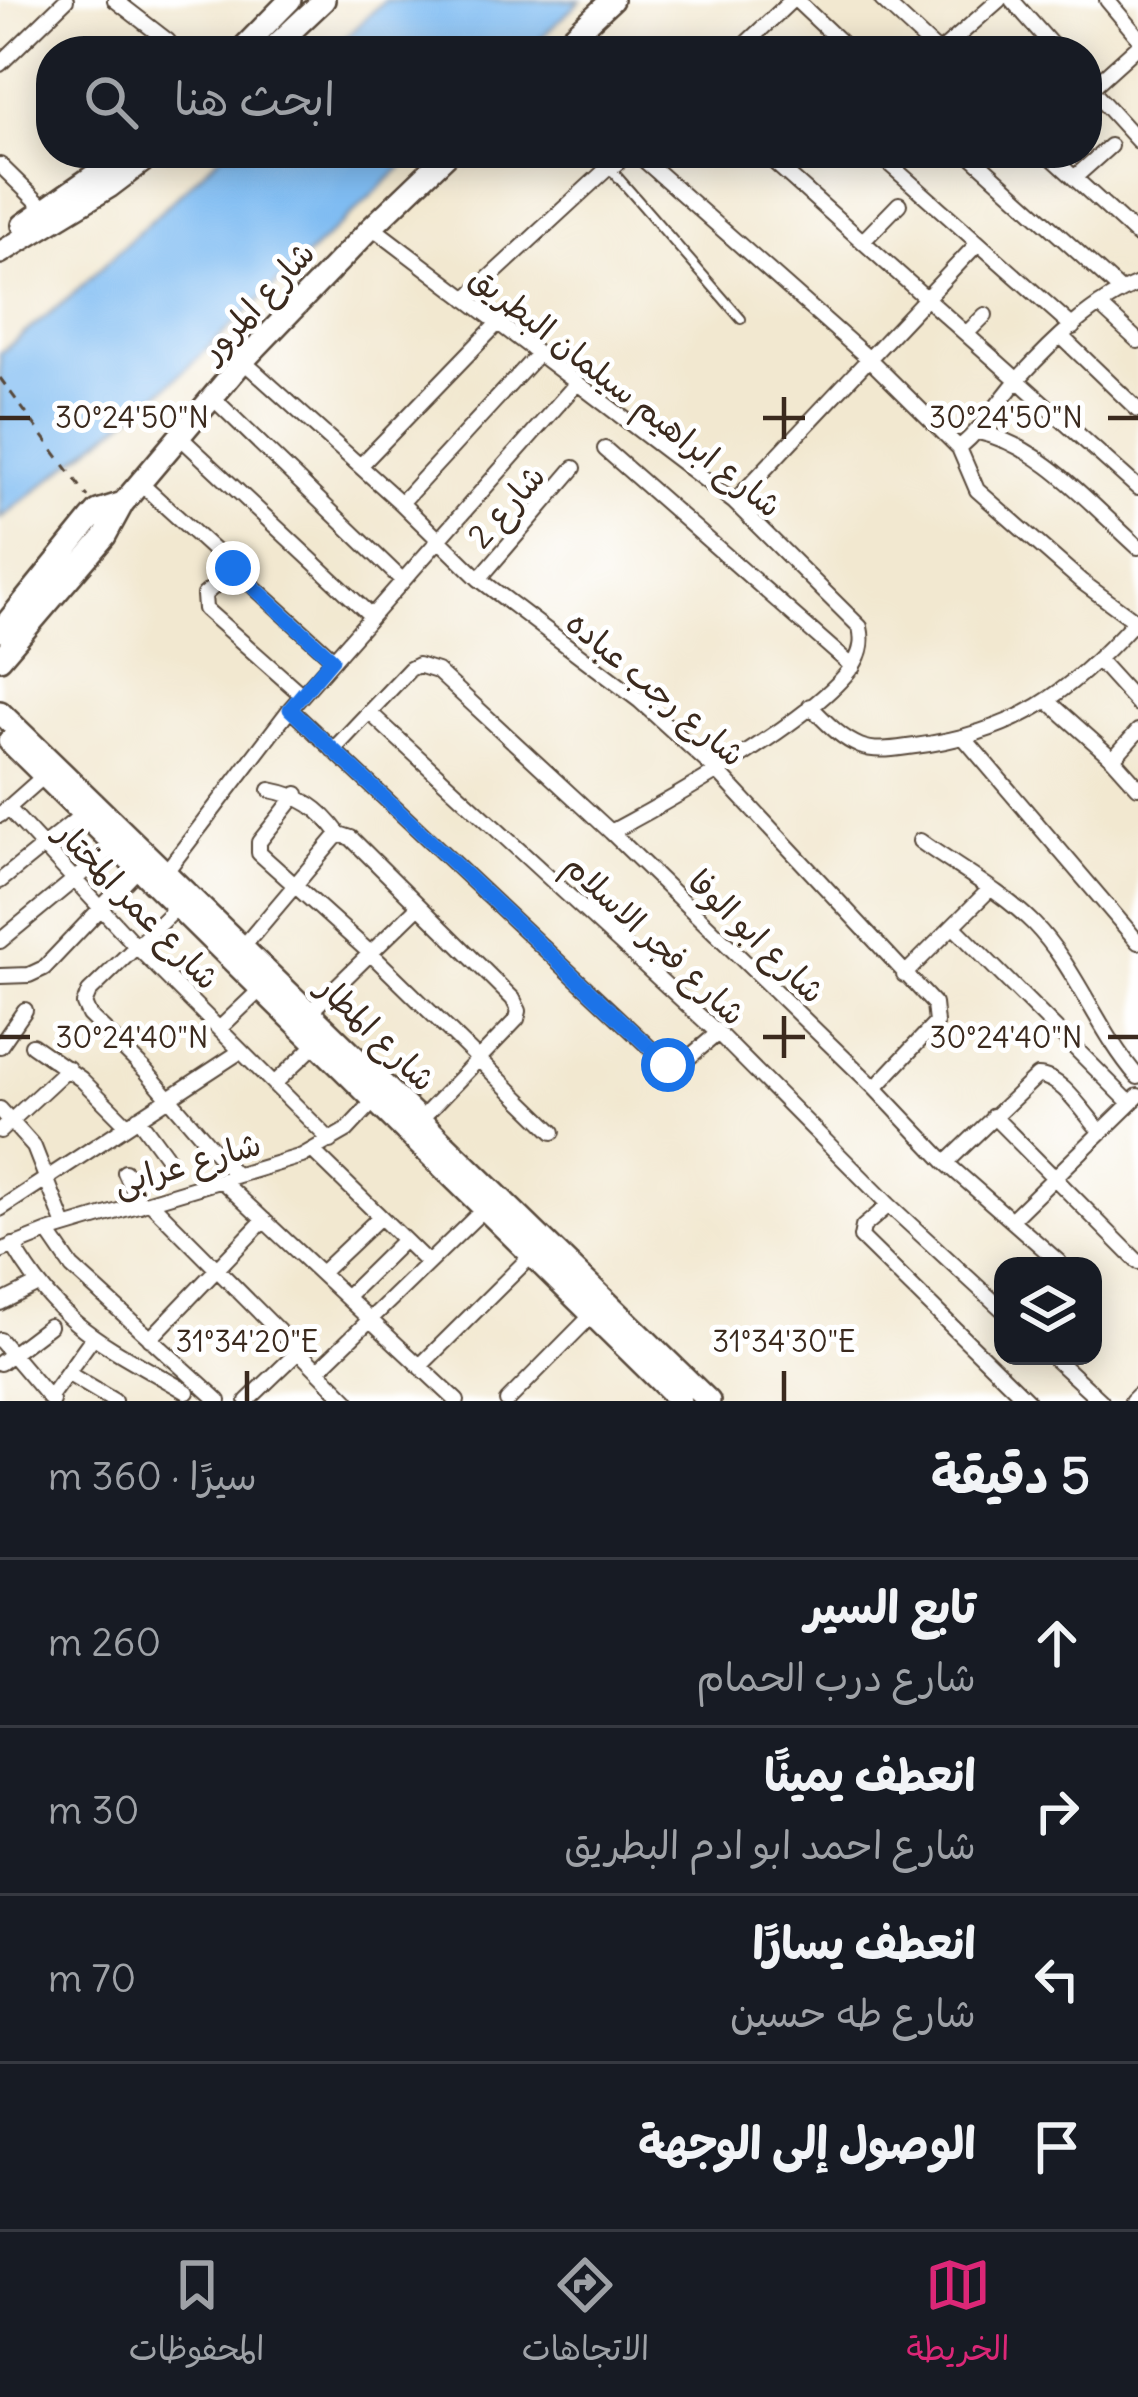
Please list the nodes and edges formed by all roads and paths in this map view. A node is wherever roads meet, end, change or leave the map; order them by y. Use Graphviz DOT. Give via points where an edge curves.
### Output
graph roads {
  1 [pos="66,0"];
  2 [pos="116,0"];
  3 [pos="290,0"];
  4 [pos="324,0"];
  5 [pos="612,0"];
  6 [pos="794,0"];
  7 [pos="882,0"];
  8 [pos="999,0"];
  9 [pos="1012,0"];
  10 [pos="1107,0"];
  11 [pos="162,36"];
  12 [pos="255,36"];
  13 [pos="286,36"];
  14 [pos="573,36"];
  15 [pos="753,36"];
  16 [pos="834,36"];
  17 [pos="922,36"];
  18 [pos="957,36"];
  19 [pos="1044,36"];
  20 [pos="1138,37"];
  21 [pos="1138,46"];
  22 [pos="0,64"];
  23 [pos="1102,76"];
  24 [pos="1102,103"];
  25 [pos="1138,141"];
  26 [pos="1110,146"];
  27 [pos="1102,153"];
  28 [pos="0,165"];
  29 [pos="105,168"];
  30 [pos="134,168"];
  31 [pos="433,168"];
  32 [pos="608,168"];
  33 [pos="610,168"];
  34 [pos="649,168"];
  35 [pos="781,168"];
  36 [pos="894,168"];
  37 [pos="985,168"];
  38 [pos="1063,168"];
  39 [pos="1085,168"];
  40 [pos="1074,178"];
  41 [pos="899,204"];
  42 [pos="46,210"];
  43 [pos="372,227"];
  44 [pos="1138,236"];
  45 [pos="0,238"];
  46 [pos="864,240"];
  47 [pos="978,243"];
  48 [pos="0,254"];
  49 [pos="1138,284"];
  50 [pos="1121,291"];
  51 [pos="928,296"];
  52 [pos="466,299"];
  53 [pos="1099,304"];
  54 [pos="985,315"];
  55 [pos="741,320"];
  56 [pos="498,323"];
  57 [pos="968,332"];
  58 [pos="1067,332"];
  59 [pos="1138,341"];
  60 [pos="538,354"];
  61 [pos="869,359"];
  62 [pos="243,361"];
  63 [pos="0,378"];
  64 [pos="1018,379"];
  65 [pos="577,383"];
  66 [pos="212,397"];
  67 [pos="1138,410"];
  68 [pos="978,432"];
  69 [pos="179,436"];
  70 [pos="959,448"];
  71 [pos="605,449"];
  72 [pos="360,466"];
  73 [pos="574,468"];
  74 [pos="140,482"];
  75 [pos="1138,488"];
  76 [pos="401,502"];
  77 [pos="734,502"];
  78 [pos="123,503"];
  79 [pos="98,511"];
  80 [pos="437,538"];
  81 [pos="1138,547"];
  82 [pos="233,568"];
  83 [pos="479,579"];
  84 [pos="402,580"];
  85 [pos="370,616"];
  86 [pos="1137,622"];
  87 [pos="0,631"];
  88 [pos="0,659"];
  89 [pos="332,659"];
  90 [pos="1099,661"];
  91 [pos="853,667"];
  92 [pos="302,695"];
  93 [pos="1048,701"];
  94 [pos="1138,704"];
  95 [pos="810,706"];
  96 [pos="290,709"];
  97 [pos="0,712"];
  98 [pos="369,712"];
  99 [pos="1138,730"];
  100 [pos="0,733"];
  101 [pos="965,740"];
  102 [pos="333,750"];
  103 [pos="1113,759"];
  104 [pos="718,772"];
  105 [pos="44,776"];
  106 [pos="1138,787"];
  107 [pos="270,790"];
  108 [pos="297,794"];
  109 [pos="4,812"];
  110 [pos="83,814"];
  111 [pos="611,832"];
  112 [pos="340,835"];
  113 [pos="920,841"];
  114 [pos="43,846"];
  115 [pos="115,846"];
  116 [pos="138,869"];
  117 [pos="166,873"];
  118 [pos="74,879"];
  119 [pos="0,881"];
  120 [pos="297,885"];
  121 [pos="989,890"];
  122 [pos="419,906"];
  123 [pos="177,907"];
  124 [pos="101,908"];
  125 [pos="954,927"];
  126 [pos="0,941"];
  127 [pos="1138,942"];
  128 [pos="136,946"];
  129 [pos="242,948"];
  130 [pos="369,952"];
  131 [pos="904,975"];
  132 [pos="0,976"];
  133 [pos="260,990"];
  134 [pos="25,1010"];
  135 [pos="309,1013"];
  136 [pos="219,1029"];
  137 [pos="718,1033"];
  138 [pos="316,1044"];
  139 [pos="32,1045"];
  140 [pos="0,1046"];
  141 [pos="241,1051"];
  142 [pos="478,1059"];
  143 [pos="68,1068"];
  144 [pos="356,1071"];
  145 [pos="1138,1077"];
  146 [pos="274,1084"];
  147 [pos="875,1088"];
  148 [pos="169,1098"];
  149 [pos="1134,1099"];
  150 [pos="374,1101"];
  151 [pos="993,1116"];
  152 [pos="4,1120"];
  153 [pos="420,1120"];
  154 [pos="133,1122"];
  155 [pos="1100,1131"];
  156 [pos="553,1132"];
  157 [pos="331,1142"];
  158 [pos="313,1151"];
  159 [pos="166,1156"];
  160 [pos="946,1163"];
  161 [pos="125,1172"];
  162 [pos="48,1177"];
  163 [pos="1053,1178"];
  164 [pos="229,1179"];
  165 [pos="145,1203"];
  166 [pos="889,1204"];
  167 [pos="0,1209"];
  168 [pos="484,1209"];
  169 [pos="380,1217"];
  170 [pos="264,1220"];
  171 [pos="1012,1220"];
  172 [pos="65,1226"];
  173 [pos="48,1232"];
  174 [pos="404,1240"];
  175 [pos="6,1248"];
  176 [pos="531,1256"];
  177 [pos="1053,1257"];
  178 [pos="1138,1262"];
  179 [pos="428,1263"];
  180 [pos="217,1269"];
  181 [pos="321,1274"];
  182 [pos="36,1285"];
  183 [pos="346,1297"];
  184 [pos="994,1302"];
  185 [pos="0,1304"];
  186 [pos="592,1315"];
  187 [pos="370,1319"];
  188 [pos="49,1326"];
  189 [pos="93,1337"];
  190 [pos="150,1339"];
  191 [pos="0,1340"];
  192 [pos="299,1351"];
  193 [pos="6,1359"];
  194 [pos="1062,1365"];
  195 [pos="420,1366"];
  196 [pos="318,1370"];
  197 [pos="67,1373"];
  198 [pos="187,1391"];
  199 [pos="50,1399"];
  200 [pos="696,1399"];
  201 [pos="114,1401"];
  202 [pos="219,1401"];
  203 [pos="247,1401"];
  204 [pos="348,1401"];
  205 [pos="458,1401"];
  206 [pos="507,1401"];
  207 [pos="1028,1401"];
  208 [pos="1101,1401"];
  1 -- 22 [label="street"];
  2 -- 11 [label="street"];
  3 -- 12 [label="street"];
  4 -- 13 [label="street"];
  5 -- 14 [label="street"];
  6 -- 15 [label="street"];
  6 -- 16 [label="street"];
  7 -- 17 [label="street"];
  8 -- 18 [label="street"];
  9 -- 19 [label="street"];
  10 -- 20 [label="street"];
  21 -- 23 [label="street"];
  24 -- 25 [label="street"];
  26 -- 27 [label="street"];
  28 -- 42 [label="street"];
  29 -- 42 [label="street"];
  30 -- 48 [label="street"];
  31 -- 43 [label="street, شارع المرور"];
  32 -- 52 [label="street"];
  33 -- 55 [label="lane"];
  34 -- 61 [label="street"];
  35 -- 46 [label="street"];
  36 -- 47 [label="street"];
  37 -- 50 [label="street"];
  38 -- 40 [label="street"];
  39 -- 40 [label="street"];
  40 -- 44 [label="street"];
  41 -- 46 [label="street"];
  42 -- 45 [label="street"];
  43 -- 52 [label="street, شارع ابراهيم سيلمان البطريق"];
  43 -- 62 [label="street, شارع المرور"];
  46 -- 51 [label="street"];
  47 -- 51 [label="street"];
  47 -- 58 [label="street"];
  49 -- 50 [label="street"];
  50 -- 53 [label="street"];
  51 -- 57 [label="street"];
  51 -- 61 [label="street"];
  52 -- 56 [label="street, شارع ابراهيم سيلمان البطريق"];
  53 -- 58 [label="street"];
  53 -- 59 [label="street"];
  54 -- 57 [label="street"];
  56 -- 60 [label="street, شارع ابراهيم سيلمان البطريق"];
  56 -- 72 [label="street"];
  57 -- 64 [label="street"];
  58 -- 64 [label="street"];
  58 -- 67 [label="street"];
  60 -- 65 [label="street, شارع ابراهيم سيلمان البطريق"];
  60 -- 76 [label="street"];
  61 -- 70 [label="street"];
  61 -- 77 [label="street"];
  62 -- 66 [label="street, شارع المرور"];
  62 -- 72 [label="street, شارع رجب عباده"];
  63 -- 79 [label="path"];
  64 -- 68 [label="street"];
  64 -- 75 [label="street"];
  65 -- 77 [label="street, شارع ابراهيم سيلمان البطريق"];
  65 -- 80 [label="street"];
  66 -- 69 [label="street, شارع المرور"];
  66 -- 84 [label="street"];
  68 -- 70 [label="street"];
  68 -- 81 [label="street" via="1046,466"];
  69 -- 74 [label="street, شارع المرور"];
  69 -- 85 [label="street"];
  70 -- 86 [label="street" via="977,490"];
  71 -- 91 [label="street"];
  72 -- 76 [label="street, شارع رجب عباده"];
  73 -- 83 [label="street, شارع 2"];
  74 -- 78 [label="street, شارع المرور"];
  74 -- 82 [label="street"];
  76 -- 80 [label="street, شارع رجب عباده"];
  77 -- 91 [label="street, شارع ابراهيم سيلمان البطريق" via="860,627"];
  78 -- 79 [label="street"];
  78 -- 88 [label="street, شارع المرور" via="105,536"];
  79 -- 87 [label="street"];
  80 -- 83 [label="street, شارع رجب عباده"];
  80 -- 84 [label="street"];
  82 -- 89 [label="street"];
  82 -- 92 [label="street" via="204,595 205,609"];
  83 -- 104 [label="street, شارع رجب عباده" via="640,701"];
  84 -- 85 [label="street"];
  85 -- 89 [label="street"];
  86 -- 90 [label="street"];
  89 -- 92 [label="street"];
  90 -- 93 [label="street"];
  90 -- 94 [label="street"];
  91 -- 95 [label="street"];
  92 -- 96 [label="street"];
  93 -- 101 [label="street"];
  93 -- 103 [label="street"];
  95 -- 101 [label="street" via="864,748"];
  95 -- 104 [label="street"];
  96 -- 102 [label="street"];
  96 -- 117 [label="street"];
  97 -- 117 [label="street, شارع المطار"];
  98 -- 102 [label="street"];
  98 -- 111 [label="street, شارع ابو الوفا" via="410,669 437,671"];
  98 -- 137 [label="street, شارع فجر الاسلام"];
  99 -- 103 [label="street"];
  100 -- 105 [label="street, شارع المطار"];
  101 -- 127 [label="street"];
  102 -- 137 [label="street" via="668,1065 680,1065"];
  103 -- 106 [label="street"];
  104 -- 111 [label="street"];
  104 -- 131 [label="street, شارع رجب عباده"];
  105 -- 109 [label="street"];
  105 -- 110 [label="street, شارع المطار"];
  107 -- 108 [label="street"];
  108 -- 112 [label="street"];
  108 -- 120 [label="street" via="257,847"];
  109 -- 114 [label="street, شارع عمر المختار"];
  110 -- 114 [label="street"];
  110 -- 115 [label="street, شارع المطار"];
  111 -- 147 [label="street, شارع ابو الوفا"];
  112 -- 120 [label="street"];
  112 -- 122 [label="street"];
  113 -- 121 [label="street"];
  114 -- 118 [label="street, شارع عمر المختار"];
  114 -- 119 [label="street"];
  115 -- 116 [label="street, شارع المطار"];
  115 -- 118 [label="street"];
  116 -- 123 [label="street, شارع المطار"];
  116 -- 124 [label="street"];
  117 -- 129 [label="street, شارع المطار"];
  118 -- 124 [label="street, شارع عمر المختار"];
  118 -- 126 [label="street"];
  120 -- 129 [label="street"];
  120 -- 130 [label="street"];
  121 -- 125 [label="street"];
  121 -- 145 [label="street" via="1060,956"];
  122 -- 130 [label="street"];
  122 -- 142 [label="street" via="517,1005 517,1019"];
  123 -- 128 [label="street"];
  123 -- 133 [label="street, شارع المطار"];
  124 -- 128 [label="street, شارع عمر المختار"];
  124 -- 132 [label="street" via="48,964"];
  125 -- 131 [label="street"];
  125 -- 149 [label="street"];
  128 -- 136 [label="street, شارع عمر المختار"];
  128 -- 148 [label="street" via="84,1004"];
  129 -- 135 [label="street, شارع المطار"];
  130 -- 135 [label="street"];
  130 -- 142 [label="street"];
  131 -- 147 [label="street, شارع رجب عباده" via="934,1004 936,1023"];
  133 -- 136 [label="street"];
  133 -- 138 [label="street, شارع المطار"];
  134 -- 140 [label="street"];
  135 -- 144 [label="street, شارع المطار"];
  136 -- 141 [label="street, شارع عمر المختار"];
  137 -- 166 [label="street, شارع فجر الاسلام"];
  138 -- 144 [label="street, شارع المطار"];
  138 -- 146 [label="street"];
  139 -- 143 [label="street"];
  141 -- 146 [label="street, شارع عمر المختار"];
  141 -- 148 [label="street"];
  142 -- 153 [label="street"];
  142 -- 156 [label="street"];
  143 -- 152 [label="street"];
  143 -- 154 [label="street"];
  144 -- 150 [label="street, شارع المطار"];
  144 -- 153 [label="street, شارع المطار"];
  146 -- 157 [label="street, شارع عمر المختار"];
  147 -- 160 [label="street, شارع ابو الوفا"];
  148 -- 154 [label="street"];
  148 -- 164 [label="street"];
  149 -- 155 [label="street"];
  150 -- 157 [label="street, شارع عرابى"];
  150 -- 168 [label="street, شارع المطار"];
  151 -- 155 [label="street" via="1043,1075"];
  151 -- 160 [label="street"];
  151 -- 163 [label="street"];
  152 -- 162 [label="street" via="34,1147"];
  153 -- 200 [label="street, شارع المطار"];
  154 -- 159 [label="street"];
  154 -- 162 [label="street"];
  155 -- 163 [label="street"];
  157 -- 158 [label="street, شارع عرابى"];
  158 -- 164 [label="street, شارع عرابى"];
  158 -- 169 [label="street"];
  160 -- 171 [label="street, شارع ابو الوفا"];
  161 -- 165 [label="street"];
  162 -- 167 [label="street"];
  162 -- 172 [label="street"];
  163 -- 171 [label="street"];
  163 -- 178 [label="street"];
  164 -- 165 [label="street, شارع عرابى"];
  164 -- 170 [label="street"];
  165 -- 172 [label="street, شارع عرابى"];
  165 -- 180 [label="street"];
  166 -- 184 [label="street, شارع فجر الاسلام"];
  166 -- 207 [label="street" via="861,1237"];
  168 -- 176 [label="street, شارع المطار"];
  168 -- 179 [label="street"];
  169 -- 174 [label="street"];
  169 -- 181 [label="street"];
  170 -- 180 [label="street"];
  170 -- 181 [label="street"];
  171 -- 177 [label="street, شارع ابو الوفا"];
  172 -- 173 [label="street, شارع عرابى"];
  173 -- 175 [label="street, شارع عرابى"];
  173 -- 190 [label="street" via="71,1267"];
  174 -- 179 [label="street"];
  174 -- 183 [label="street"];
  175 -- 182 [label="street"];
  176 -- 186 [label="street, شارع المطار"];
  176 -- 195 [label="street"];
  179 -- 187 [label="street"];
  180 -- 190 [label="street"];
  180 -- 192 [label="street"];
  181 -- 183 [label="street"];
  182 -- 185 [label="street"];
  182 -- 189 [label="street"];
  183 -- 187 [label="street"];
  186 -- 200 [label="street, شارع المطار"];
  186 -- 206 [label="street"];
  187 -- 195 [label="street"];
  187 -- 196 [label="street"];
  188 -- 193 [label="street"];
  189 -- 197 [label="street"];
  189 -- 198 [label="street"];
  190 -- 198 [label="street"];
  191 -- 193 [label="street"];
  192 -- 196 [label="street"];
  192 -- 203 [label="street"];
  193 -- 199 [label="street"];
  194 -- 208 [label="street"];
  195 -- 205 [label="street"];
  196 -- 204 [label="street"];
  197 -- 199 [label="street"];
  197 -- 201 [label="street"];
  198 -- 202 [label="street"];
}
